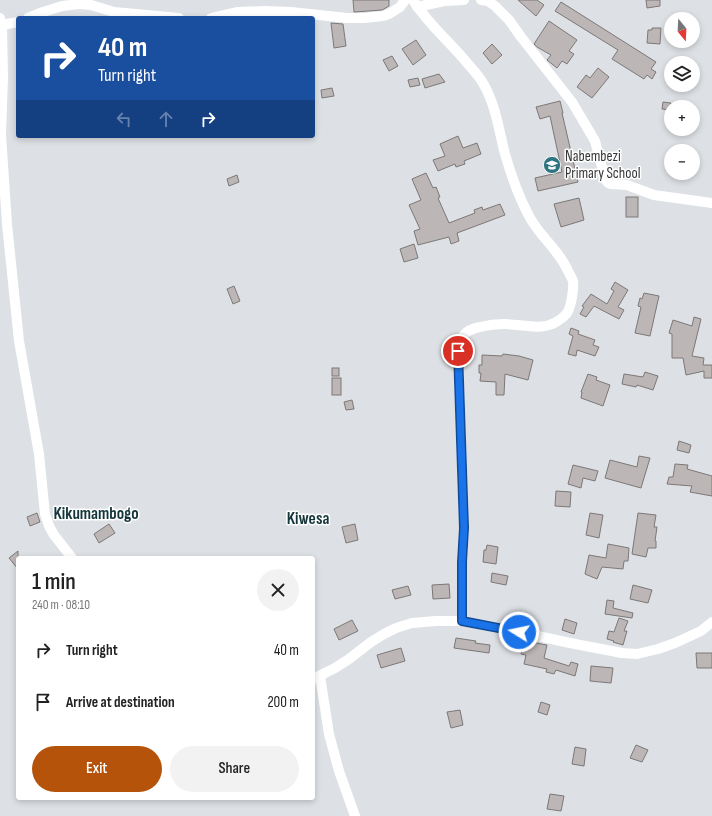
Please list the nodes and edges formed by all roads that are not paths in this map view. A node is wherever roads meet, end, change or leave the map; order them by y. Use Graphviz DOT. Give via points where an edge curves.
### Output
graph roads {
  1 [pos="405,0"];
  2 [pos="464,0"];
  3 [pos="481,0"];
  4 [pos="415,4"];
  5 [pos="33,16"];
  6 [pos="157,16"];
  7 [pos="220,16"];
  8 [pos="1,21"];
  9 [pos="16,22"];
  10 [pos="1,38"];
  11 [pos="712,203"];
  12 [pos="70,556"];
  13 [pos="462,621"];
  14 [pos="712,622"];
  15 [pos="316,678"];
  16 [pos="354,816"];
  1 -- 7 [label="street" via="389,14 364,18 265,11 237,12"];
  2 -- 4 [label="street"];
  3 -- 11 [label="street" via="495,6 509,20 572,102 595,141 604,178 608,183 627,185 654,195"];
  4 -- 13 [label="street" via="485,86 511,172 530,218 559,254 573,281 567,313 560,320 540,326 488,325 464,334 459,341 464,528"];
  5 -- 6 [label="street" via="62,6 79,4 114,12"];
  8 -- 9 [label="street"];
  8 -- 10 [label="street"];
  10 -- 12 [label="street" via="1,135 19,341 45,514 49,526"];
  13 -- 14 [label="street" via="577,645 637,654 658,649 701,632"];
  13 -- 15 [label="street" via="412,623 396,628"];
  15 -- 16 [label="street" via="339,771"];
}
